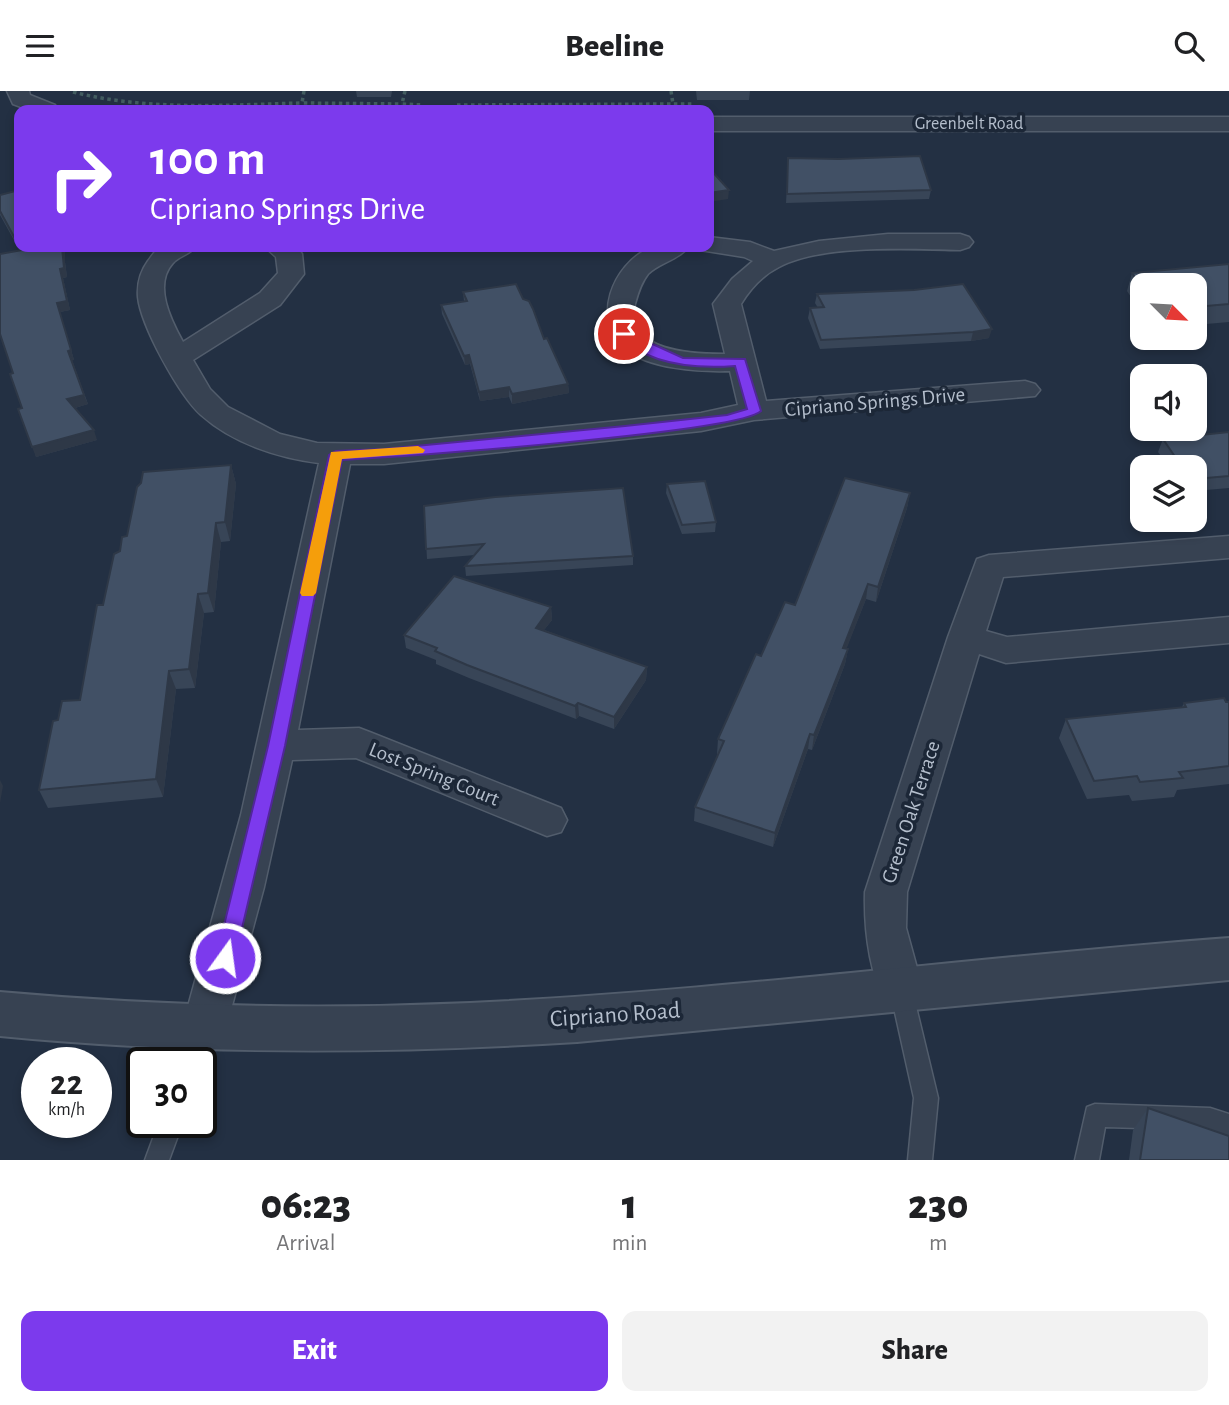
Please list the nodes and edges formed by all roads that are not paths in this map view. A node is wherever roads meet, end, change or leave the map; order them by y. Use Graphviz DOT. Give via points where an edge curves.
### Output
graph roads {
  1 [pos="18,91"];
  2 [pos="35,105"];
  3 [pos="714,124"];
  4 [pos="1229,124"];
  5 [pos="960,242"];
  6 [pos="714,246"];
  7 [pos="172,252"];
  8 [pos="286,252"];
  9 [pos="664,252"];
  10 [pos="772,260"];
  11 [pos="178,357"];
  12 [pos="740,362"];
  13 [pos="1026,390"];
  14 [pos="754,411"];
  15 [pos="336,455"];
  16 [pos="1229,547"];
  17 [pos="1229,629"];
  18 [pos="966,637"];
  19 [pos="277,746"];
  20 [pos="547,820"];
  21 [pos="1229,959"];
  22 [pos="901,990"];
  23 [pos="0,1014"];
  24 [pos="198,1045"];
  25 [pos="1229,1125"];
  26 [pos="165,1138"];
  27 [pos="157,1160"];
  28 [pos="920,1160"];
  29 [pos="1087,1160"];
  1 -- 2 [label="street" via="21,99"];
  3 -- 4 [label="street, Greenbelt Road"];
  5 -- 10 [label="street" via="858,242 802,250"];
  6 -- 10 [label="street" via="750,250"];
  7 -- 11 [label="street, Cipriano Springs Drive" via="164,256 153,275 151,296 158,322"];
  8 -- 11 [label="street" via="291,274 270,299"];
  9 -- 12 [label="street" via="644,261 635,272 620,307 624,334 681,362"];
  10 -- 12 [label="street" via="745,279 727,304"];
  11 -- 15 [label="street, Cipriano Springs Drive" via="210,408 283,446"];
  12 -- 14 [label="street"];
  13 -- 14 [label="street, Cipriano Springs Drive"];
  14 -- 15 [label="street, Cipriano Springs Drive" via="728,419 625,431"];
  15 -- 19 [label="street"];
  16 -- 18 [label="street, Green Oak Terrace" via="989,567"];
  17 -- 18 [label="street" via="1006,650"];
  18 -- 22 [label="street, Green Oak Terrace" via="886,892 885,928"];
  19 -- 20 [label="street, Lost Spring Court" via="359,743"];
  19 -- 24 [label="street" via="225,958"];
  21 -- 22 [label="street, Cipriano Road"];
  22 -- 24 [label="street, Cipriano Road"];
  22 -- 28 [label="lane" via="926,1098"];
  23 -- 24 [label="street, Cipriano Road" via="90,1023"];
  25 -- 29 [label="lane" via="1210,1119 1095,1115"];
  26 -- 27 [label="lane"];
}
